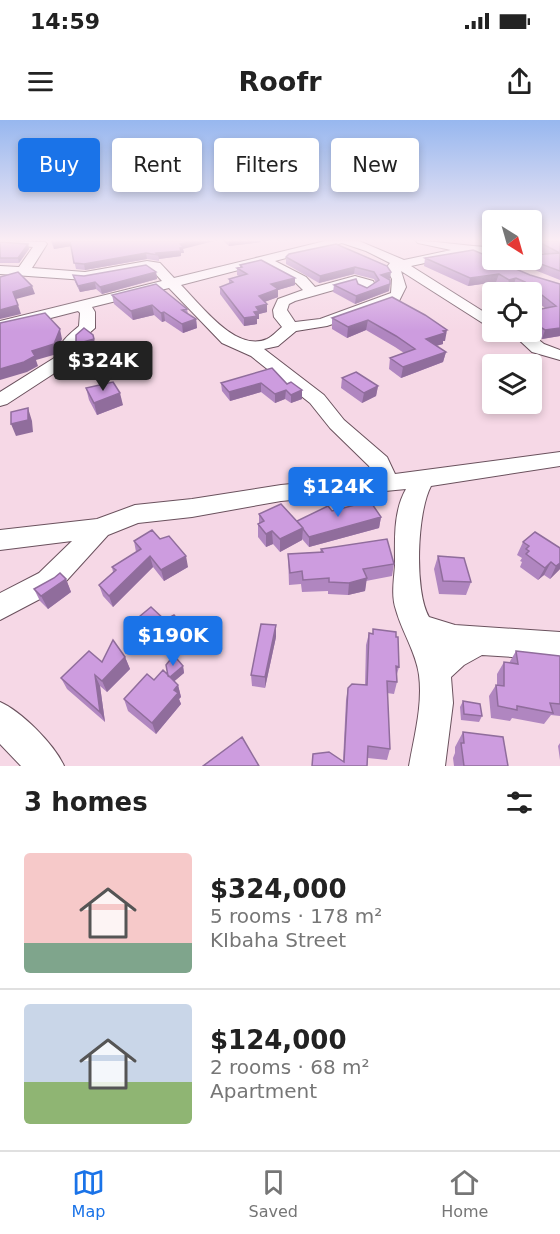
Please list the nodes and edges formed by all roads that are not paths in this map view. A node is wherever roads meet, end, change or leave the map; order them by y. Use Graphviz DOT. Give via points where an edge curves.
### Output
graph roads {
  1 [pos="8,271"];
  2 [pos="114,271"];
  3 [pos="159,271"];
  4 [pos="214,271"];
  5 [pos="285,271"];
  6 [pos="395,271"];
  7 [pos="411,271"];
  8 [pos="22,273"];
  9 [pos="0,275"];
  10 [pos="172,282"];
  11 [pos="365,289"];
  12 [pos="311,291"];
  13 [pos="72,299"];
  14 [pos="482,318"];
  15 [pos="0,326"];
  16 [pos="291,327"];
  17 [pos="531,342"];
  18 [pos="242,347"];
  19 [pos="560,355"];
  20 [pos="0,400"];
  21 [pos="560,459"];
  22 [pos="423,478"];
  23 [pos="388,483"];
  24 [pos="99,528"];
  25 [pos="0,540"];
  26 [pos="0,607"];
  27 [pos="419,627"];
  28 [pos="478,642"];
  29 [pos="560,646"];
  30 [pos="435,674"];
  31 [pos="0,719"];
  32 [pos="46,766"];
  33 [pos="427,766"];
  1 -- 8 [label="street"];
  2 -- 8 [label="street" via="85,276"];
  3 -- 10 [label="street"];
  4 -- 10 [label="street"];
  5 -- 12 [label="street"];
  6 -- 16 [label="street" via="399,289 394,298 322,323"];
  7 -- 14 [label="street"];
  9 -- 13 [label="street" via="43,281"];
  10 -- 13 [label="street"];
  10 -- 18 [label="street" via="228,340"];
  11 -- 12 [label="street" via="368,284 357,280"];
  12 -- 16 [label="street" via="283,302 280,314"];
  13 -- 15 [label="street"];
  13 -- 20 [label="street" via="87,312 87,328 70,342 67,357"];
  16 -- 18 [label="street" via="272,343"];
  17 -- 19 [label="street"];
  18 -- 23 [label="street" via="257,352 317,399 337,424 379,462"];
  21 -- 22 [label="street"];
  22 -- 23 [label="street"];
  22 -- 27 [label="street" via="414,496 406,536 407,591 410,610"];
  23 -- 24 [label="street" via="281,493 135,514"];
  24 -- 25 [label="street"];
  24 -- 26 [label="street" via="49,581"];
  27 -- 28 [label="street"];
  27 -- 30 [label="street"];
  28 -- 29 [label="street"];
  28 -- 30 [label="street" via="454,652"];
  30 -- 33 [label="street" via="436,703"];
  31 -- 32 [label="street"];
}
